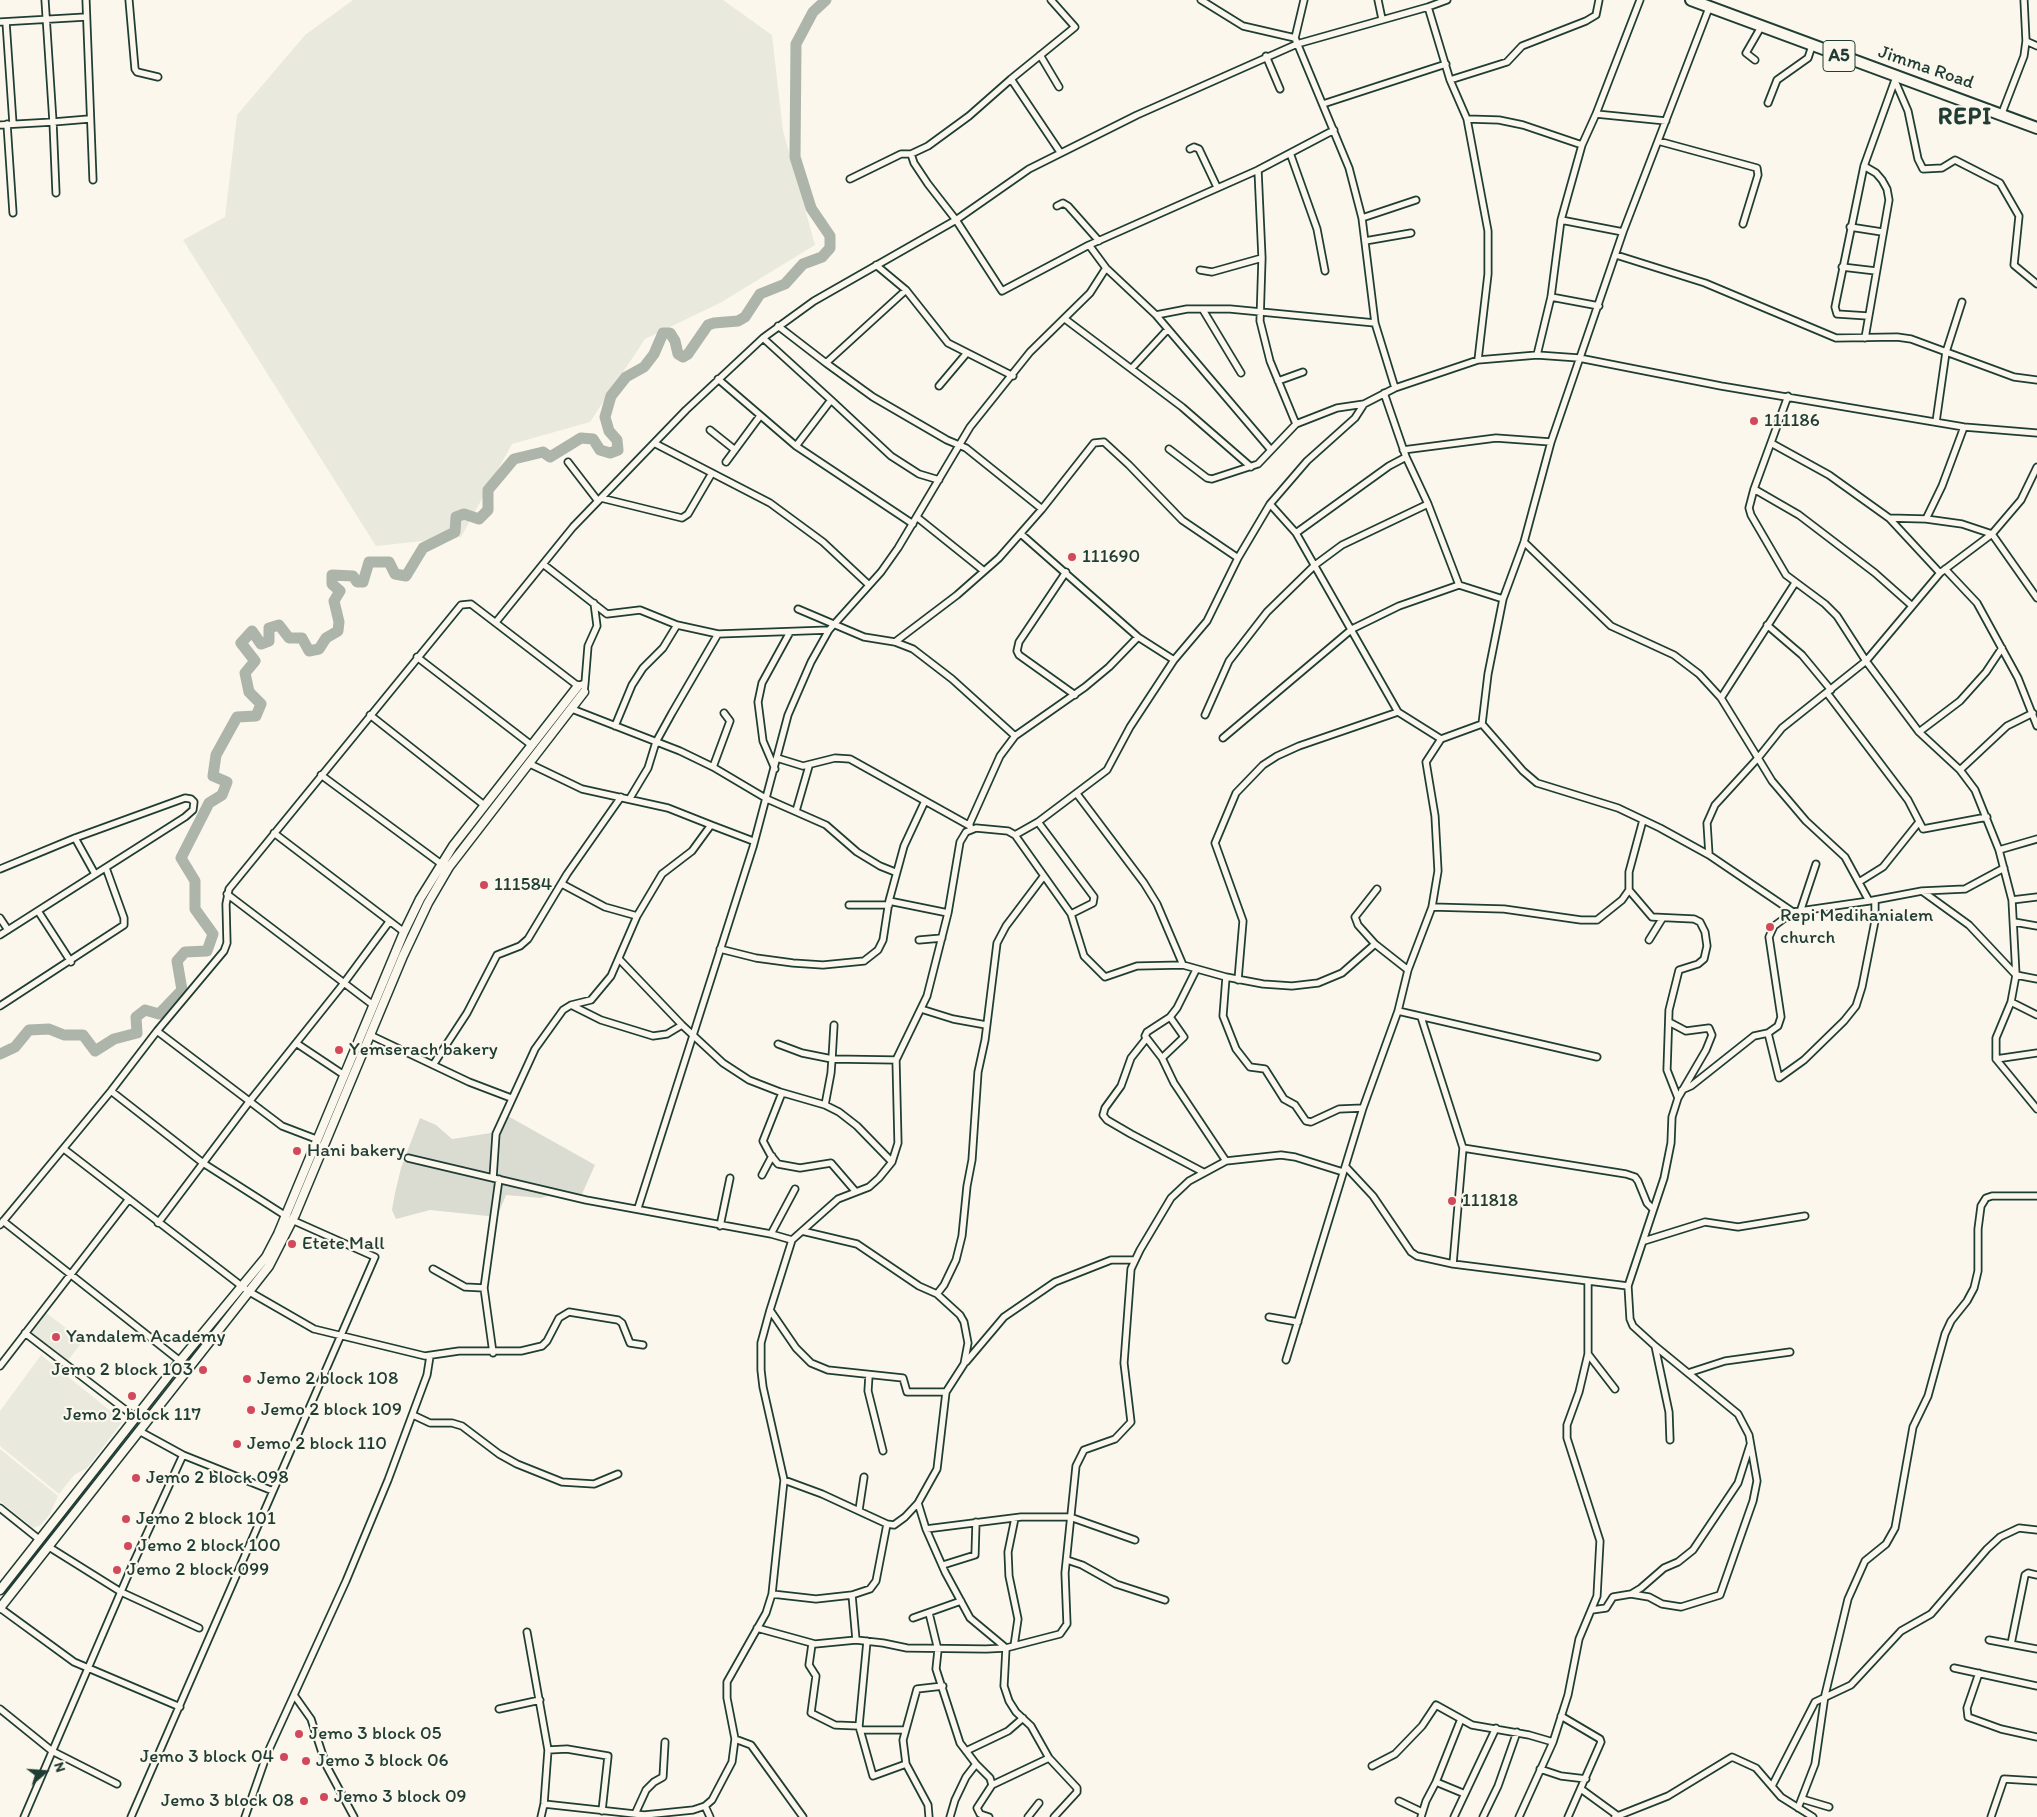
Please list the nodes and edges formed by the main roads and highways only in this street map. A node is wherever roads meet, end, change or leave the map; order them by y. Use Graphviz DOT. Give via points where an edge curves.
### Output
graph roads {
  1 [pos="1691,0"];
  2 [pos="2037,128"];
  1 -- 2 [label="highway, Jimma Road / A5"];
}
